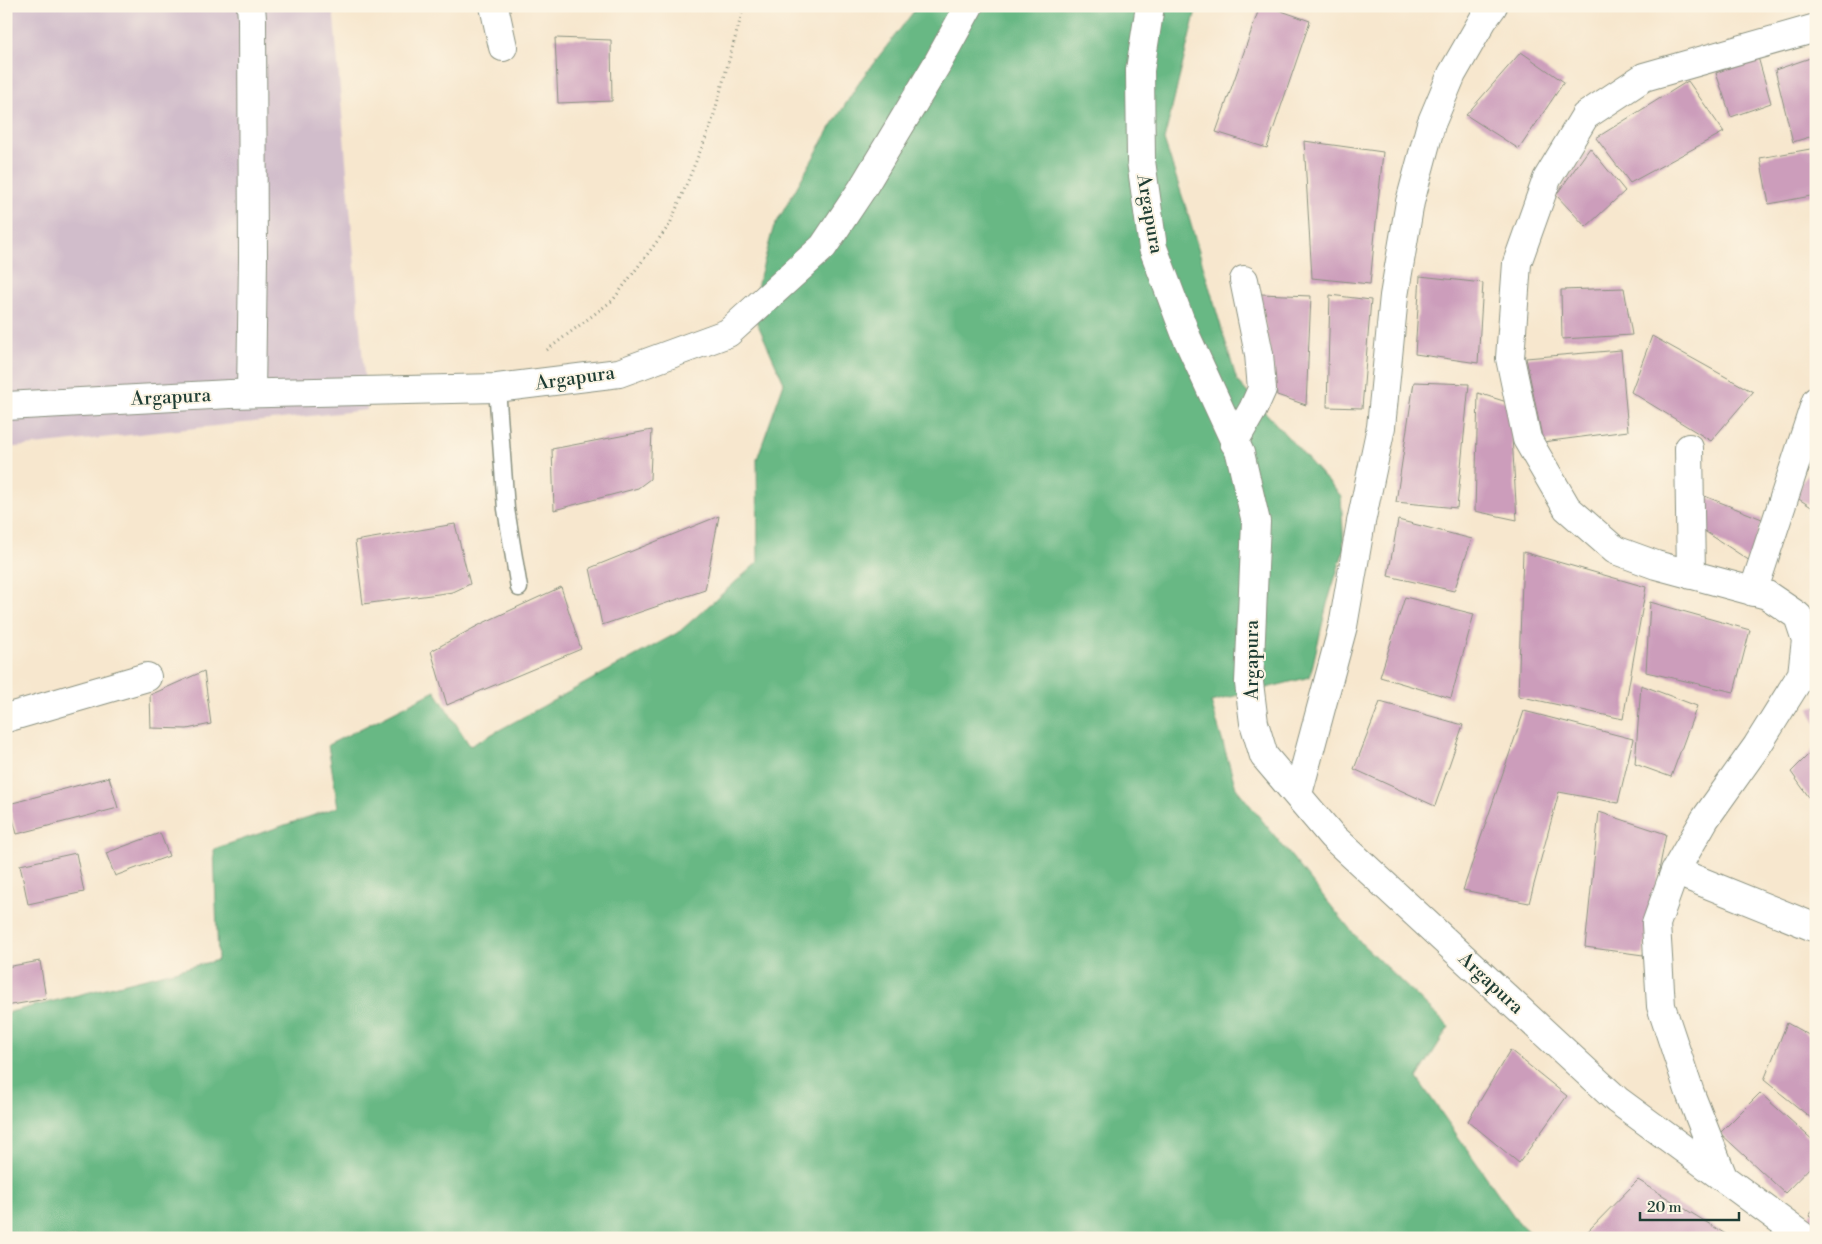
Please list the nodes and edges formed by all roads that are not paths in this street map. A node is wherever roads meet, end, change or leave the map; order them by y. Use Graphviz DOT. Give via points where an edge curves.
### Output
graph roads {
  1 [pos="251,6"];
  2 [pos="494,6"];
  3 [pos="969,6"];
  4 [pos="1150,6"];
  5 [pos="1493,6"];
  6 [pos="1816,28"];
  7 [pos="503,47"];
  8 [pos="1244,280"];
  9 [pos="497,388"];
  10 [pos="251,393"];
  11 [pos="1816,401"];
  12 [pos="6,406"];
  13 [pos="1234,442"];
  14 [pos="1689,448"];
  15 [pos="1691,575"];
  16 [pos="519,588"];
  17 [pos="1753,592"];
  18 [pos="147,677"];
  19 [pos="6,718"];
  20 [pos="1298,794"];
  21 [pos="1675,871"];
  22 [pos="1816,928"];
  23 [pos="1723,1177"];
  24 [pos="1805,1238"];
  1 -- 10 [label="main road"];
  2 -- 7 [label="main road"];
  3 -- 9 [label="main road, Argapura" via="862,189 822,247 728,333 619,373"];
  4 -- 13 [label="main road, Argapura" via="1140,70 1140,152 1153,248 1187,338"];
  5 -- 20 [label="main road" via="1452,74 1430,124 1410,202 1394,296 1381,427 1343,626"];
  6 -- 15 [label="main road" via="1644,77 1586,116 1547,179 1517,263 1510,358 1527,438 1566,508 1615,550"];
  8 -- 13 [label="main road" via="1259,354 1262,389"];
  9 -- 10 [label="main road, Argapura"];
  9 -- 16 [label="lane" via="506,509"];
  10 -- 12 [label="main road, Argapura"];
  11 -- 17 [label="main road"];
  13 -- 20 [label="main road, Argapura" via="1240,453 1256,522 1249,683 1254,722 1264,756"];
  14 -- 15 [label="main road"];
  15 -- 17 [label="main road"];
  17 -- 21 [label="main road" via="1767,596 1798,616 1806,640 1802,674 1757,746 1705,819"];
  18 -- 19 [label="main road"];
  20 -- 23 [label="main road, Argapura" via="1332,836 1617,1100"];
  21 -- 22 [label="main road"];
  21 -- 23 [label="main road" via="1656,924 1661,1006"];
  23 -- 24 [label="main road, Argapura"];
}
